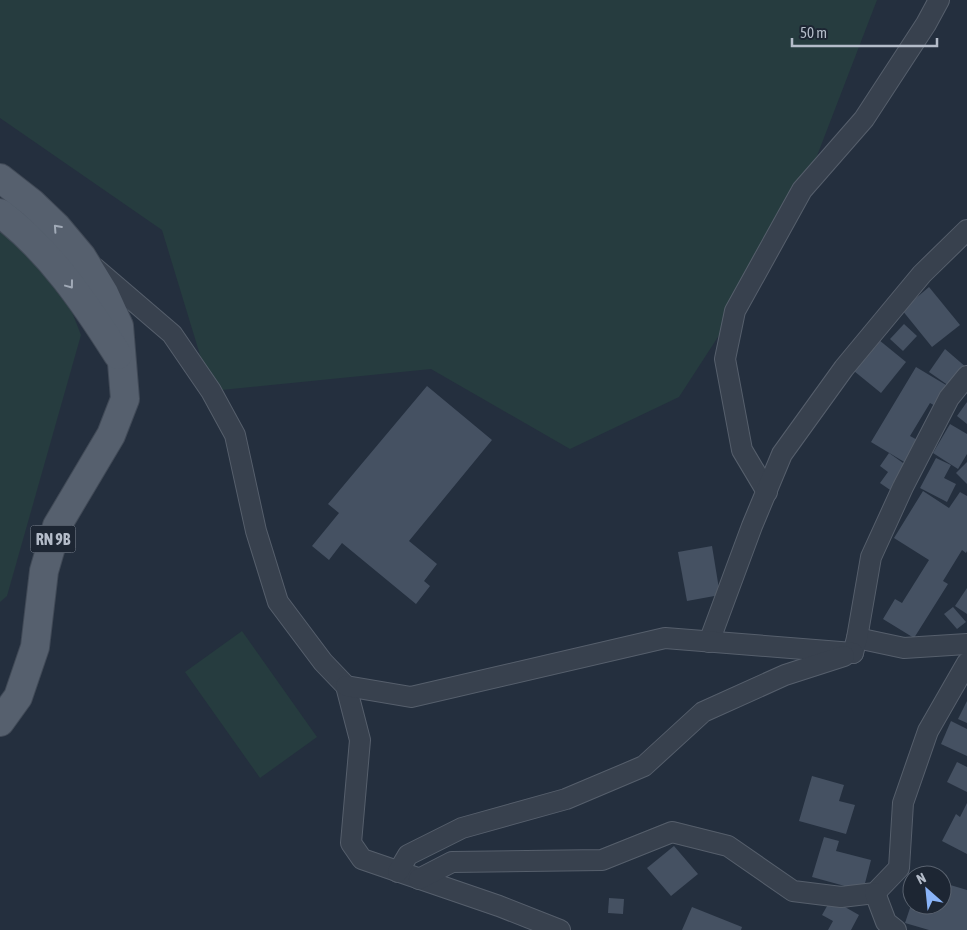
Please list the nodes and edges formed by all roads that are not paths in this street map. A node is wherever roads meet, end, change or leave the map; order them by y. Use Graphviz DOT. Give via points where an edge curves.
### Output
graph roads {
  1 [pos="938,0"];
  2 [pos="0,178"];
  3 [pos="0,212"];
  4 [pos="967,230"];
  5 [pos="82,257"];
  6 [pos="123,363"];
  7 [pos="967,376"];
  8 [pos="767,492"];
  9 [pos="709,642"];
  10 [pos="967,644"];
  11 [pos="855,646"];
  12 [pos="967,663"];
  13 [pos="346,686"];
  14 [pos="0,722"];
  15 [pos="398,872"];
  16 [pos="419,879"];
  17 [pos="875,892"];
  18 [pos="525,924"];
  19 [pos="560,930"];
  20 [pos="896,930"];
  1 -- 8 [label="street" via="864,119 802,190 735,312 725,359 742,450"];
  5 -- 2 [label="main road, RN 9B, one-way" via="56,226"];
  3 -- 6 [label="main road, RN 9B, one-way" via="49,258 85,304"];
  4 -- 8 [label="street" via="922,274 844,368 782,454"];
  5 -- 6 [label="main road, RN 9B" via="113,309 119,326"];
  5 -- 13 [label="street" via="172,334 211,390 235,435 256,530 278,602 323,662"];
  6 -- 14 [label="main road, RN 9B" via="125,399 111,435 57,526 44,571 35,647 18,697"];
  7 -- 11 [label="street" via="949,398 871,557"];
  8 -- 9 [label="street"];
  9 -- 11 [label="street"];
  9 -- 13 [label="street" via="665,638 411,697"];
  10 -- 11 [label="street" via="904,648"];
  11 -- 15 [label="street" via="703,712 644,766 566,799 462,828 408,855"];
  12 -- 17 [label="street" via="928,731 903,803 899,868"];
  13 -- 15 [label="street" via="360,740 351,843 362,859"];
  15 -- 16 [label="street"];
  16 -- 17 [label="street" via="452,862 602,860 672,832 728,846 793,891 841,897"];
  16 -- 18 [label="street"];
  17 -- 20 [label="street" via="886,922"];
  18 -- 19 [label="street"];
}
